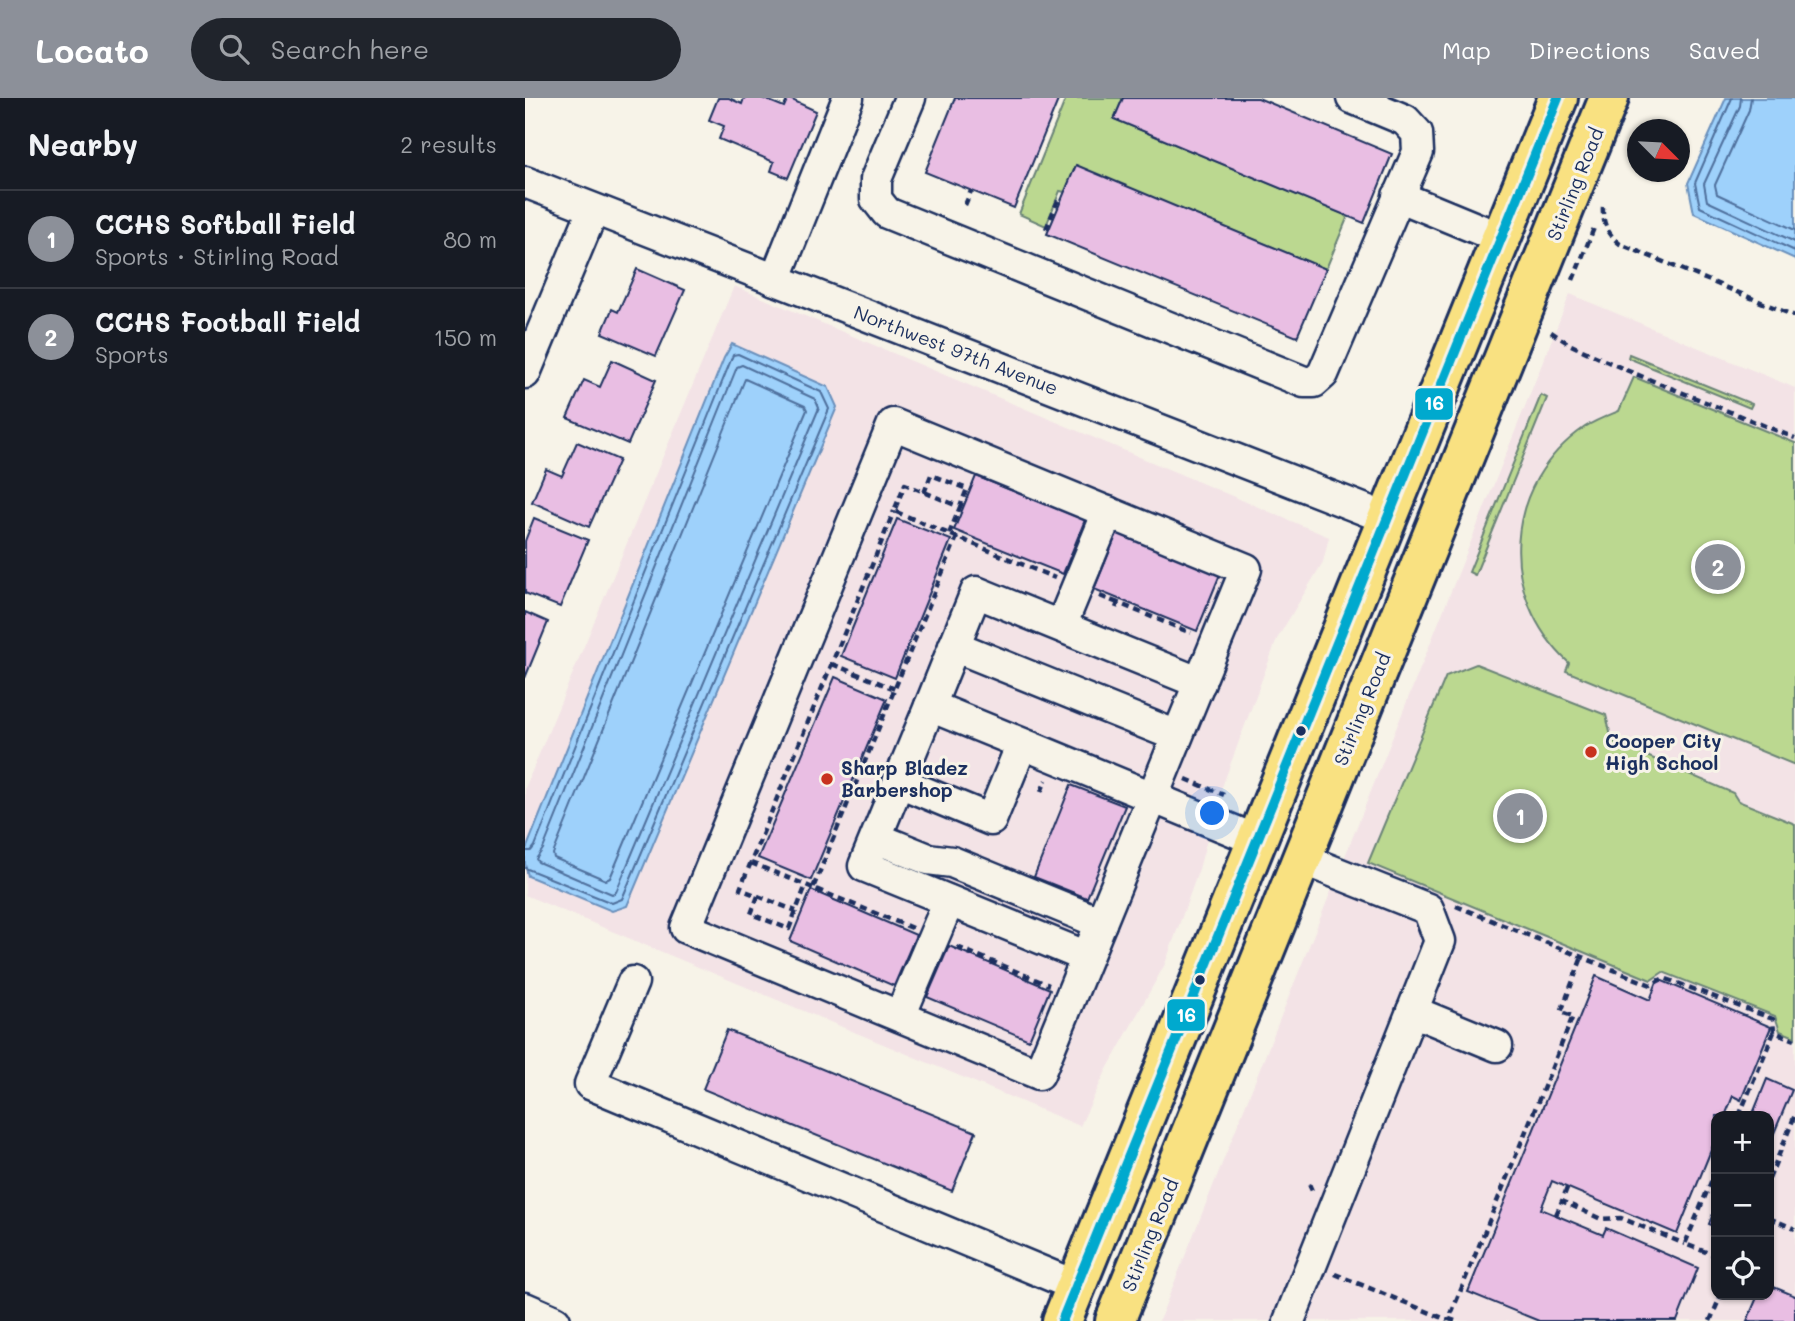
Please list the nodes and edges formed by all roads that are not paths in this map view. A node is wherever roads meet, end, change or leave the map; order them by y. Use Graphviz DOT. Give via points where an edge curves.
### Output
graph roads {
  1 [pos="848,98"];
  2 [pos="910,98"];
  3 [pos="1352,98"];
  4 [pos="1558,98"];
  5 [pos="1609,98"];
  6 [pos="525,182"];
  7 [pos="1398,196"];
  8 [pos="593,210"];
  9 [pos="1500,238"];
  10 [pos="1559,268"];
  11 [pos="775,280"];
  12 [pos="525,373"];
  13 [pos="1108,512"];
  14 [pos="1386,518"];
  15 [pos="1061,626"];
  16 [pos="954,646"];
  17 [pos="1200,683"];
  18 [pos="930,706"];
  19 [pos="1177,736"];
  20 [pos="1022,744"];
  21 [pos="899,782"];
  22 [pos="1153,797"];
  23 [pos="876,838"];
  24 [pos="1256,840"];
  25 [pos="1302,859"];
  26 [pos="949,901"];
  27 [pos="1101,923"];
  28 [pos="1087,957"];
  29 [pos="633,982"];
  30 [pos="1412,1011"];
  31 [pos="900,1016"];
  32 [pos="1497,1046"];
  33 [pos="1076,1286"];
  34 [pos="525,1308"];
  35 [pos="555,1321"];
  36 [pos="1062,1321"];
  37 [pos="1115,1321"];
  38 [pos="1289,1321"];
  1 -- 11 [label="street"];
  2 -- 7 [label="street" via="876,179 876,199 887,213 1304,382 1314,382 1323,374"];
  3 -- 7 [label="street" via="1405,120 1417,133 1418,152"];
  4 -- 9 [label="main road"];
  5 -- 10 [label="main road, Stirling Road"];
  6 -- 8 [label="street, Northwest 97th Avenue"];
  7 -- 9 [label="street"];
  8 -- 11 [label="street, Northwest 97th Avenue"];
  8 -- 12 [label="street"];
  9 -- 10 [label="main road"];
  9 -- 14 [label="main road"];
  10 -- 25 [label="main road, Stirling Road"];
  11 -- 14 [label="street, Northwest 97th Avenue"];
  13 -- 15 [label="street"];
  13 -- 17 [label="street" via="1246,569"];
  13 -- 31 [label="street" via="893,424 686,928"];
  14 -- 24 [label="main road"];
  15 -- 16 [label="street" via="976,592"];
  15 -- 17 [label="street"];
  16 -- 18 [label="street"];
  16 -- 19 [label="street"];
  17 -- 19 [label="street"];
  18 -- 20 [label="street"];
  18 -- 21 [label="street"];
  19 -- 22 [label="street"];
  20 -- 21 [label="street" via="991,820"];
  20 -- 22 [label="street"];
  21 -- 23 [label="street"];
  22 -- 24 [label="street"];
  22 -- 27 [label="street"];
  23 -- 26 [label="street" via="864,866"];
  23 -- 27 [label="street" via="928,859 952,862"];
  24 -- 25 [label="main road"];
  24 -- 33 [label="main road"];
  25 -- 30 [label="street" via="1429,909 1440,941"];
  25 -- 37 [label="main road, Stirling Road"];
  26 -- 28 [label="street"];
  26 -- 31 [label="street"];
  27 -- 28 [label="street"];
  28 -- 31 [label="street" via="1039,1073"];
  29 -- 33 [label="street" via="590,1084"];
  30 -- 32 [label="street"];
  30 -- 38 [label="street"];
  33 -- 36 [label="main road"];
  34 -- 35 [label="street"];
}
